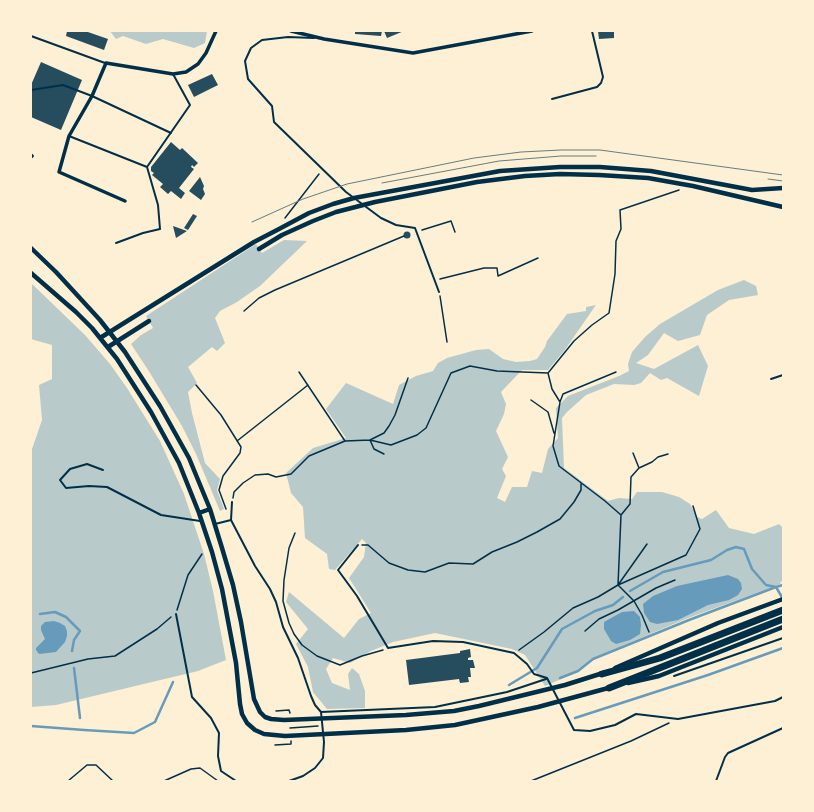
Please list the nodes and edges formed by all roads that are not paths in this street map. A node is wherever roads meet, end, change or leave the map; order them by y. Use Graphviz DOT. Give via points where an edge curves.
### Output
graph roads {
  1 [pos="33,31"];
  2 [pos="216,31"];
  3 [pos="291,31"];
  4 [pos="532,31"];
  5 [pos="592,31"];
  6 [pos="31,36"];
  7 [pos="324,38"];
  8 [pos="106,63"];
  9 [pos="173,74"];
  10 [pos="31,90"];
  11 [pos="92,96"];
  12 [pos="552,98"];
  13 [pos="171,133"];
  14 [pos="69,136"];
  15 [pos="31,154"];
  16 [pos="31,158"];
  17 [pos="147,167"];
  18 [pos="783,188"];
  19 [pos="125,201"];
  20 [pos="783,207"];
  21 [pos="116,243"];
  22 [pos="31,248"];
  23 [pos="259,249"];
  24 [pos="31,273"];
  25 [pos="439,292"];
  26 [pos="149,321"];
  27 [pos="109,332"];
  28 [pos="100,338"];
  29 [pos="117,342"];
  30 [pos="108,348"];
  31 [pos="783,375"];
  32 [pos="770,380"];
  33 [pos="103,470"];
  34 [pos="232,502"];
  35 [pos="210,508"];
  36 [pos="199,512"];
  37 [pos="231,520"];
  38 [pos="202,521"];
  39 [pos="215,524"];
  40 [pos="358,545"];
  41 [pos="783,599"];
  42 [pos="783,610"];
  43 [pos="176,614"];
  44 [pos="783,619"];
  45 [pos="783,627"];
  46 [pos="783,638"];
  47 [pos="602,674"];
  48 [pos="674,676"];
  49 [pos="547,678"];
  50 [pos="609,688"];
  51 [pos="783,697"];
  52 [pos="321,712"];
  53 [pos="783,728"];
  54 [pos="236,781"];
  55 [pos="289,781"];
  56 [pos="716,781"];
  1 -- 6 [label="lane"];
  2 -- 9 [label="street" via="198,64 186,72"];
  3 -- 7 [label="street"];
  4 -- 7 [label="street" via="413,53"];
  5 -- 12 [label="lane" via="603,77 601,83 597,88"];
  6 -- 8 [label="lane"];
  7 -- 25 [label="lane" via="288,37 262,40 251,48 245,61 248,79 272,106 274,122 346,192 381,218 396,225 415,228"];
  8 -- 9 [label="street"];
  8 -- 11 [label="street"];
  9 -- 13 [label="lane" via="190,105"];
  10 -- 11 [label="lane" via="63,85"];
  11 -- 13 [label="lane"];
  11 -- 14 [label="street"];
  13 -- 17 [label="lane"];
  14 -- 17 [label="lane"];
  14 -- 19 [label="street" via="59,172"];
  15 -- 16 [label="lane"];
  17 -- 21 [label="lane" via="158,205 160,229"];
  18 -- 27 [label="street" via="752,190 651,171 560,167 500,171 354,198 309,213 254,242"];
  20 -- 23 [label="street" via="648,178 560,174 501,178 356,206 313,221"];
  22 -- 27 [label="street"];
  24 -- 28 [label="street" via="76,312"];
  26 -- 29 [label="street"];
  27 -- 28 [label="street"];
  27 -- 29 [label="street"];
  28 -- 30 [label="street"];
  29 -- 30 [label="street"];
  29 -- 35 [label="street" via="143,378 175,431"];
  30 -- 36 [label="street" via="166,436"];
  31 -- 32 [label="lane"];
  33 -- 38 [label="lane" via="87,464 70,469 60,480 66,488 107,487 161,515"];
  34 -- 37 [label="lane"];
  35 -- 36 [label="street"];
  35 -- 39 [label="street"];
  36 -- 38 [label="street"];
  37 -- 39 [label="lane"];
  37 -- 52 [label="lane" via="270,589 311,696"];
  38 -- 50 [label="street" via="228,618 242,714 247,723 264,734 285,736 456,725"];
  39 -- 47 [label="street" via="233,585 256,706 271,719 406,715 454,710 479,706"];
  40 -- 49 [label="lane" via="338,570 388,648 433,641 463,642 514,653 534,674"];
  41 -- 47 [label="street" via="673,642"];
  42 -- 47 [label="highway" via="660,658"];
  43 -- 54 [label="lane" via="192,697 211,718 219,733 218,756 221,771"];
  44 -- 50 [label="highway"];
  45 -- 50 [label="street" via="659,676"];
  46 -- 48 [label="lane"];
  49 -- 51 [label="lane" via="574,730 590,731 615,725 636,714 678,719 775,701"];
  49 -- 52 [label="lane" via="507,692 435,707"];
  52 -- 55 [label="lane" via="324,751 320,763 303,776"];
  53 -- 56 [label="lane" via="728,753"];
}
